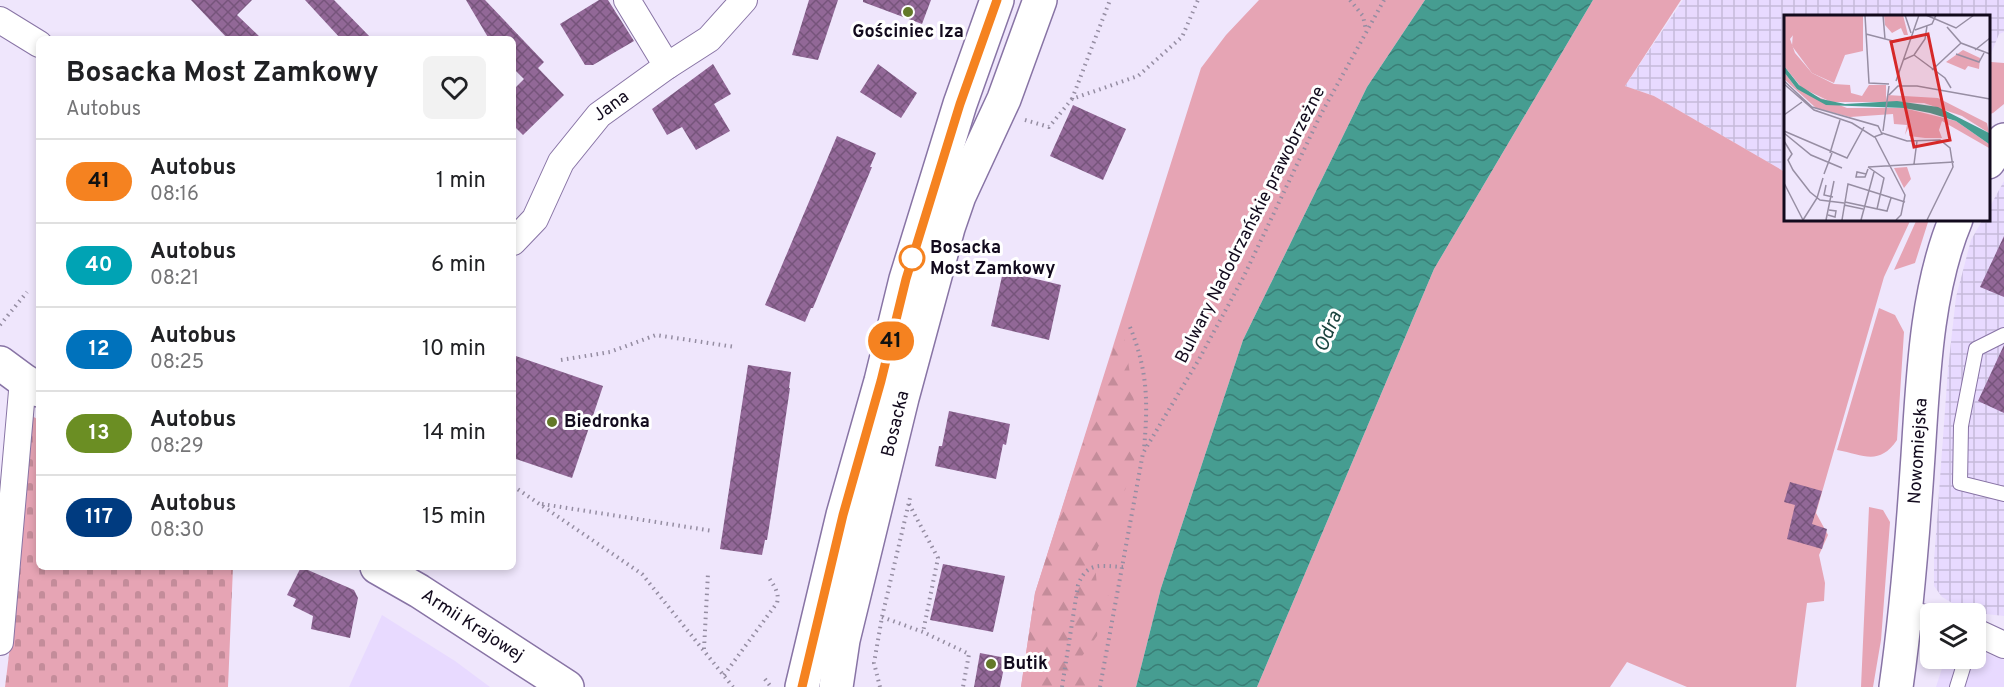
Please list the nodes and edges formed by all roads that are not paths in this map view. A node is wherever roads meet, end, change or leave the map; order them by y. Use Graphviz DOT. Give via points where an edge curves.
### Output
graph roads {
  1 [pos="627,0"];
  2 [pos="744,0"];
  3 [pos="997,0"];
  4 [pos="1040,0"];
  5 [pos="0,20"];
  6 [pos="36,42"];
  7 [pos="667,66"];
  8 [pos="2004,140"];
  9 [pos="1989,161"];
  10 [pos="1956,220"];
  11 [pos="516,240"];
  12 [pos="2004,335"];
  13 [pos="21,378"];
  14 [pos="2004,494"];
  15 [pos="383,570"];
  16 [pos="1919,616"];
  17 [pos="1986,637"];
  18 [pos="843,640"];
  19 [pos="0,642"];
  20 [pos="2004,645"];
  21 [pos="1963,669"];
  22 [pos="567,687"];
  23 [pos="802,687"];
  24 [pos="836,687"];
  25 [pos="860,687"];
  26 [pos="1896,687"];
  27 [pos="1957,687"];
  1 -- 7 [label="street"];
  2 -- 7 [label="street, Jana" via="709,39"];
  3 -- 23 [label="street, Bosacka" via="906,279"];
  4 -- 18 [label="street, Bosacka" via="1004,99 948,228"];
  5 -- 6 [label="street"];
  7 -- 11 [label="street, Jana" via="599,115 561,162 536,219"];
  8 -- 9 [label="street"];
  10 -- 16 [label="street, Nowomiejska" via="1937,282 1924,361"];
  12 -- 14 [label="lane" via="1976,349 1960,426 1960,483"];
  13 -- 19 [label="street"];
  15 -- 22 [label="street, Armii Krajowej"];
  16 -- 26 [label="street, Nowomiejska"];
  17 -- 20 [label="street"];
  18 -- 24 [label="street, Bosacka"];
  18 -- 25 [label="street"];
  21 -- 27 [label="lane"];
}
